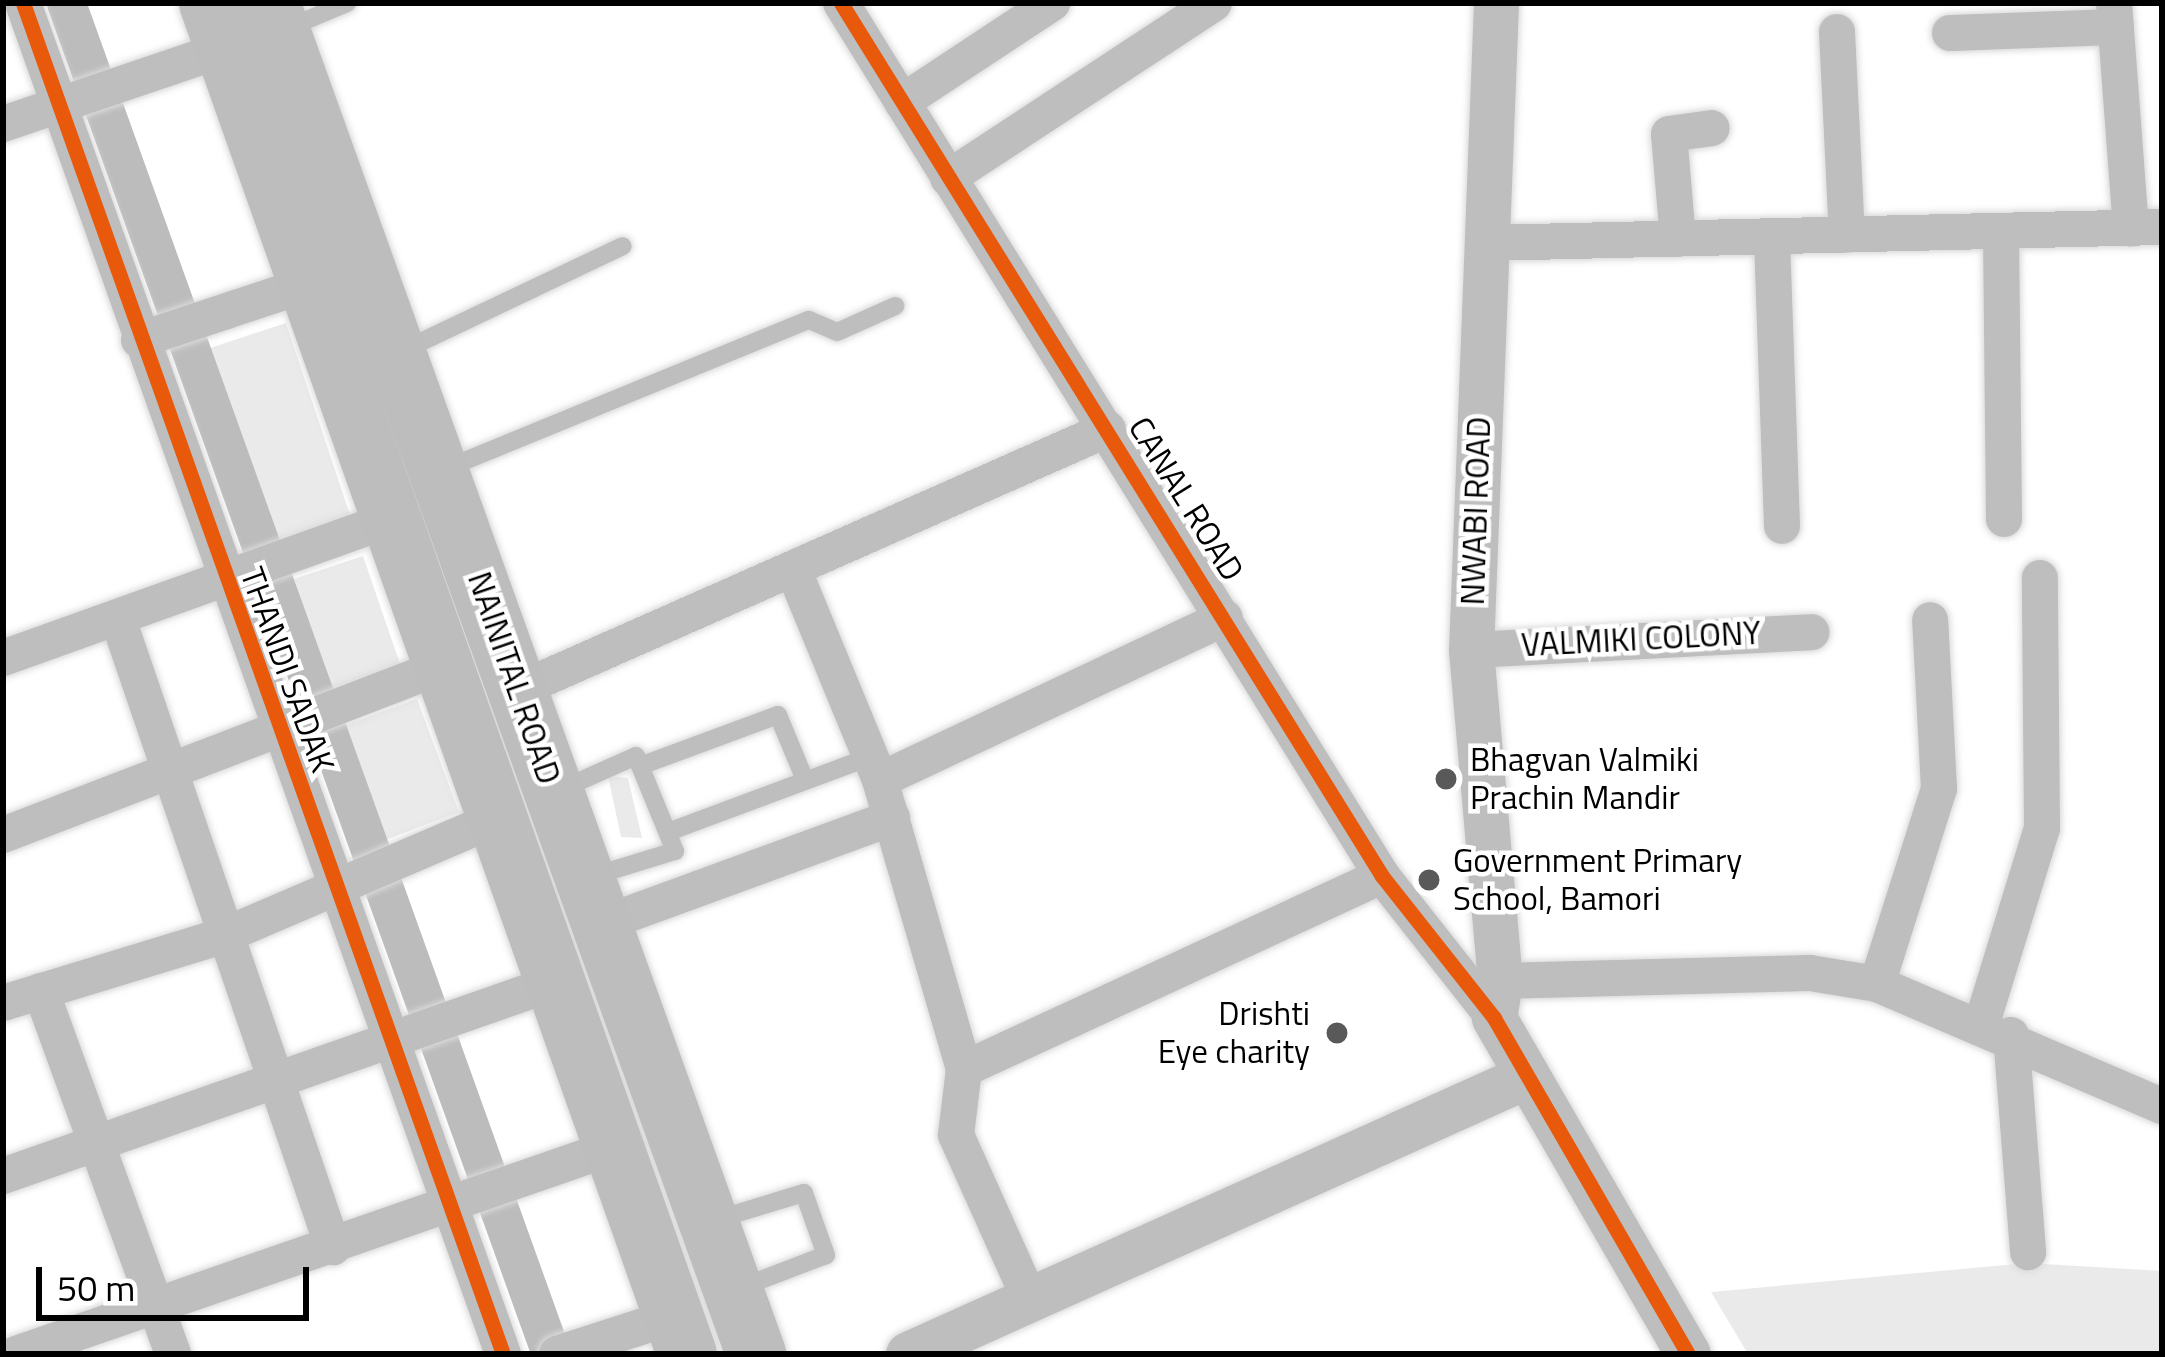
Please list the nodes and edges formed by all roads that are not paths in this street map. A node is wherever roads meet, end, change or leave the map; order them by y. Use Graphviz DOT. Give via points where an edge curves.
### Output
graph roads {
  1 [pos="23,3"];
  2 [pos="346,3"];
  3 [pos="841,3"];
  4 [pos="1052,3"];
  5 [pos="1214,3"];
  6 [pos="1496,3"];
  7 [pos="2115,15"];
  8 [pos="246,22"];
  9 [pos="1837,32"];
  10 [pos="1950,33"];
  11 [pos="83,97"];
  12 [pos="902,102"];
  13 [pos="3,124"];
  14 [pos="1712,128"];
  15 [pos="948,178"];
  16 [pos="2146,227"];
  17 [pos="2001,232"];
  18 [pos="1846,235"];
  19 [pos="1678,239"];
  20 [pos="1772,239"];
  21 [pos="1487,242"];
  22 [pos="623,246"];
  23 [pos="311,283"];
  24 [pos="895,306"];
  25 [pos="167,331"];
  26 [pos="400,352"];
  27 [pos="1108,429"];
  28 [pos="441,470"];
  29 [pos="396,517"];
  30 [pos="2004,519"];
  31 [pos="1782,526"];
  32 [pos="255,572"];
  33 [pos="796,576"];
  34 [pos="2039,578"];
  35 [pos="1225,618"];
  36 [pos="1930,620"];
  37 [pos="118,622"];
  38 [pos="1811,632"];
  39 [pos="1471,650"];
  40 [pos="3,658"];
  41 [pos="447,665"];
  42 [pos="518,690"];
  43 [pos="308,721"];
  44 [pos="640,766"];
  45 [pos="876,768"];
  46 [pos="170,773"];
  47 [pos="805,780"];
  48 [pos="528,804"];
  49 [pos="894,822"];
  50 [pos="668,832"];
  51 [pos="3,835"];
  52 [pos="365,875"];
  53 [pos="1382,876"];
  54 [pos="594,901"];
  55 [pos="225,935"];
  56 [pos="556,982"];
  57 [pos="1877,984"];
  58 [pos="41,991"];
  59 [pos="1497,999"];
  60 [pos="3,1003"];
  61 [pos="1996,1029"];
  62 [pos="421,1035"];
  63 [pos="964,1069"];
  64 [pos="1527,1076"];
  65 [pos="277,1087"];
  66 [pos="2162,1106"];
  67 [pos="674,1122"];
  68 [pos="98,1144"];
  69 [pos="617,1146"];
  70 [pos="3,1176"];
  71 [pos="479,1200"];
  72 [pos="711,1222"];
  73 [pos="334,1247"];
  74 [pos="2028,1252"];
  75 [pos="734,1290"];
  76 [pos="1030,1300"];
  77 [pos="157,1310"];
  78 [pos="681,1335"];
  79 [pos="561,1353"];
  80 [pos="16,1354"];
  81 [pos="173,1354"];
  82 [pos="503,1354"];
  83 [pos="756,1354"];
  84 [pos="908,1354"];
  85 [pos="1688,1354"];
  1 -- 11 [label="street, THANDI SADAK"];
  2 -- 8 [label="lane"];
  3 -- 12 [label="street, CANAL ROAD"];
  4 -- 12 [label="street"];
  5 -- 15 [label="street"];
  6 -- 21 [label="street, NWABI ROAD"];
  7 -- 10 [label="street"];
  7 -- 16 [label="street"];
  8 -- 11 [label="street"];
  8 -- 23 [label="highway, NAINITAL ROAD"];
  8 -- 26 [label="highway, NAINITAL ROAD"];
  9 -- 18 [label="street"];
  11 -- 13 [label="street"];
  11 -- 25 [label="street, THANDI SADAK"];
  12 -- 15 [label="street, CANAL ROAD"];
  14 -- 19 [label="street" via="1669,134"];
  15 -- 27 [label="street, CANAL ROAD"];
  16 -- 17 [label="street"];
  17 -- 18 [label="street"];
  17 -- 30 [label="street"];
  18 -- 20 [label="street"];
  19 -- 20 [label="street"];
  19 -- 21 [label="street"];
  20 -- 31 [label="street"];
  21 -- 39 [label="street, NWABI ROAD"];
  22 -- 26 [label="lane"];
  23 -- 25 [label="street"];
  23 -- 29 [label="highway, NAINITAL ROAD"];
  24 -- 28 [label="lane" via="837,332 809,320"];
  25 -- 32 [label="street, THANDI SADAK"];
  26 -- 28 [label="highway, NAINITAL ROAD"];
  27 -- 33 [label="street"];
  27 -- 35 [label="street, CANAL ROAD"];
  28 -- 42 [label="highway, NAINITAL ROAD"];
  29 -- 32 [label="street"];
  29 -- 41 [label="highway, NAINITAL ROAD"];
  32 -- 37 [label="street"];
  32 -- 43 [label="street, THANDI SADAK"];
  33 -- 42 [label="street"];
  33 -- 45 [label="street"];
  34 -- 61 [label="street" via="2042,828"];
  35 -- 45 [label="street"];
  35 -- 53 [label="street, CANAL ROAD"];
  36 -- 57 [label="street" via="1939,789"];
  37 -- 40 [label="street"];
  37 -- 46 [label="street"];
  38 -- 39 [label="street, VALMIKI COLONY"];
  39 -- 59 [label="street, NWABI ROAD"];
  41 -- 43 [label="street"];
  41 -- 48 [label="highway, NAINITAL ROAD"];
  42 -- 48 [label="highway, NAINITAL ROAD"];
  43 -- 46 [label="street"];
  43 -- 52 [label="street, THANDI SADAK"];
  44 -- 47 [label="lane" via="778,715"];
  44 -- 48 [label="lane" via="637,756"];
  44 -- 50 [label="lane"];
  45 -- 47 [label="lane"];
  45 -- 49 [label="street"];
  46 -- 51 [label="street"];
  46 -- 55 [label="street"];
  47 -- 50 [label="lane"];
  48 -- 52 [label="street"];
  48 -- 54 [label="highway, NAINITAL ROAD"];
  48 -- 56 [label="highway, NAINITAL ROAD"];
  49 -- 54 [label="street" via="658,904"];
  49 -- 63 [label="street"];
  50 -- 54 [label="lane" via="675,850"];
  52 -- 55 [label="street"];
  52 -- 62 [label="street, THANDI SADAK"];
  53 -- 59 [label="street, CANAL ROAD"];
  53 -- 63 [label="street"];
  54 -- 67 [label="highway, NAINITAL ROAD"];
  55 -- 58 [label="street"];
  55 -- 65 [label="street"];
  56 -- 62 [label="street"];
  56 -- 69 [label="highway, NAINITAL ROAD"];
  57 -- 59 [label="street" via="1766,973"];
  57 -- 61 [label="street"];
  58 -- 60 [label="street"];
  58 -- 68 [label="street"];
  59 -- 64 [label="street"];
  61 -- 66 [label="street"];
  61 -- 74 [label="street"];
  62 -- 65 [label="street"];
  62 -- 71 [label="street, THANDI SADAK"];
  63 -- 76 [label="street" via="956,1135"];
  64 -- 76 [label="street"];
  64 -- 85 [label="street"];
  65 -- 68 [label="street"];
  65 -- 73 [label="street"];
  67 -- 69 [label="highway"];
  67 -- 72 [label="highway, NAINITAL ROAD"];
  68 -- 70 [label="street"];
  68 -- 77 [label="street"];
  69 -- 71 [label="street"];
  69 -- 78 [label="highway, NAINITAL ROAD"];
  71 -- 73 [label="street"];
  71 -- 82 [label="street, THANDI SADAK"];
  72 -- 75 [label="highway, NAINITAL ROAD"];
  72 -- 75 [label="lane" via="804,1192 826,1256"];
  73 -- 77 [label="street"];
  75 -- 83 [label="highway, NAINITAL ROAD"];
  76 -- 84 [label="street"];
  77 -- 80 [label="street"];
  77 -- 81 [label="street"];
  78 -- 79 [label="street"];
}
